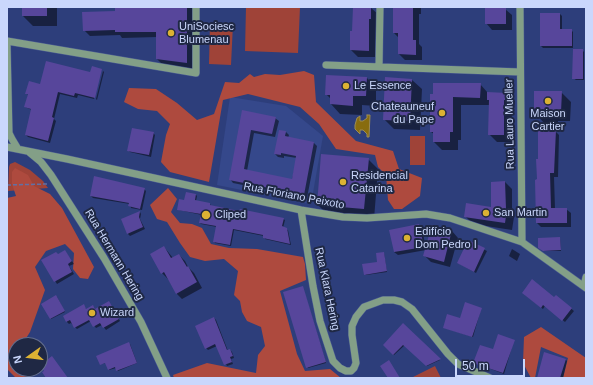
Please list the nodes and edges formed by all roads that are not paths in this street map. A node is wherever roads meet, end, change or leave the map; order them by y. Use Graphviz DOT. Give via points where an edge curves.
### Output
graph roads {
  1 [pos="196,7"];
  2 [pos="380,7"];
  3 [pos="520,7"];
  4 [pos="7,42"];
  5 [pos="326,65"];
  6 [pos="379,67"];
  7 [pos="520,72"];
  8 [pos="8,134"];
  9 [pos="8,147"];
  10 [pos="18,149"];
  11 [pos="29,152"];
  12 [pos="7,156"];
  13 [pos="301,210"];
  14 [pos="522,242"];
  15 [pos="586,277"];
  16 [pos="585,287"];
  17 [pos="167,378"];
  18 [pos="490,378"];
  1 -- 4 [label="street" via="196,73"];
  2 -- 6 [label="street"];
  3 -- 7 [label="street, Rua Lauro Mueller"];
  4 -- 8 [label="street"];
  5 -- 6 [label="street"];
  6 -- 7 [label="street"];
  7 -- 14 [label="street, Rua Lauro Mueller"];
  8 -- 10 [label="street"];
  9 -- 10 [label="street, Rua Floriano Peixoto"];
  9 -- 12 [label="street"];
  10 -- 11 [label="street, Rua Floriano Peixoto"];
  11 -- 13 [label="street, Rua Floriano Peixoto"];
  11 -- 17 [label="street, Rua Hermann Hering" via="41,162 57,184 129,300"];
  13 -- 14 [label="street, Rua Floriano Peixoto" via="361,218 426,214 450,218"];
  13 -- 18 [label="street, Rua Klara Hering" via="312,286 320,320 333,361 340,368 351,371 356,363 352,335 356,317 364,307 383,300 394,300 402,302 412,310 458,364"];
  14 -- 16 [label="street, Rua Floriano Peixoto"];
  15 -- 16 [label="street"];
}
